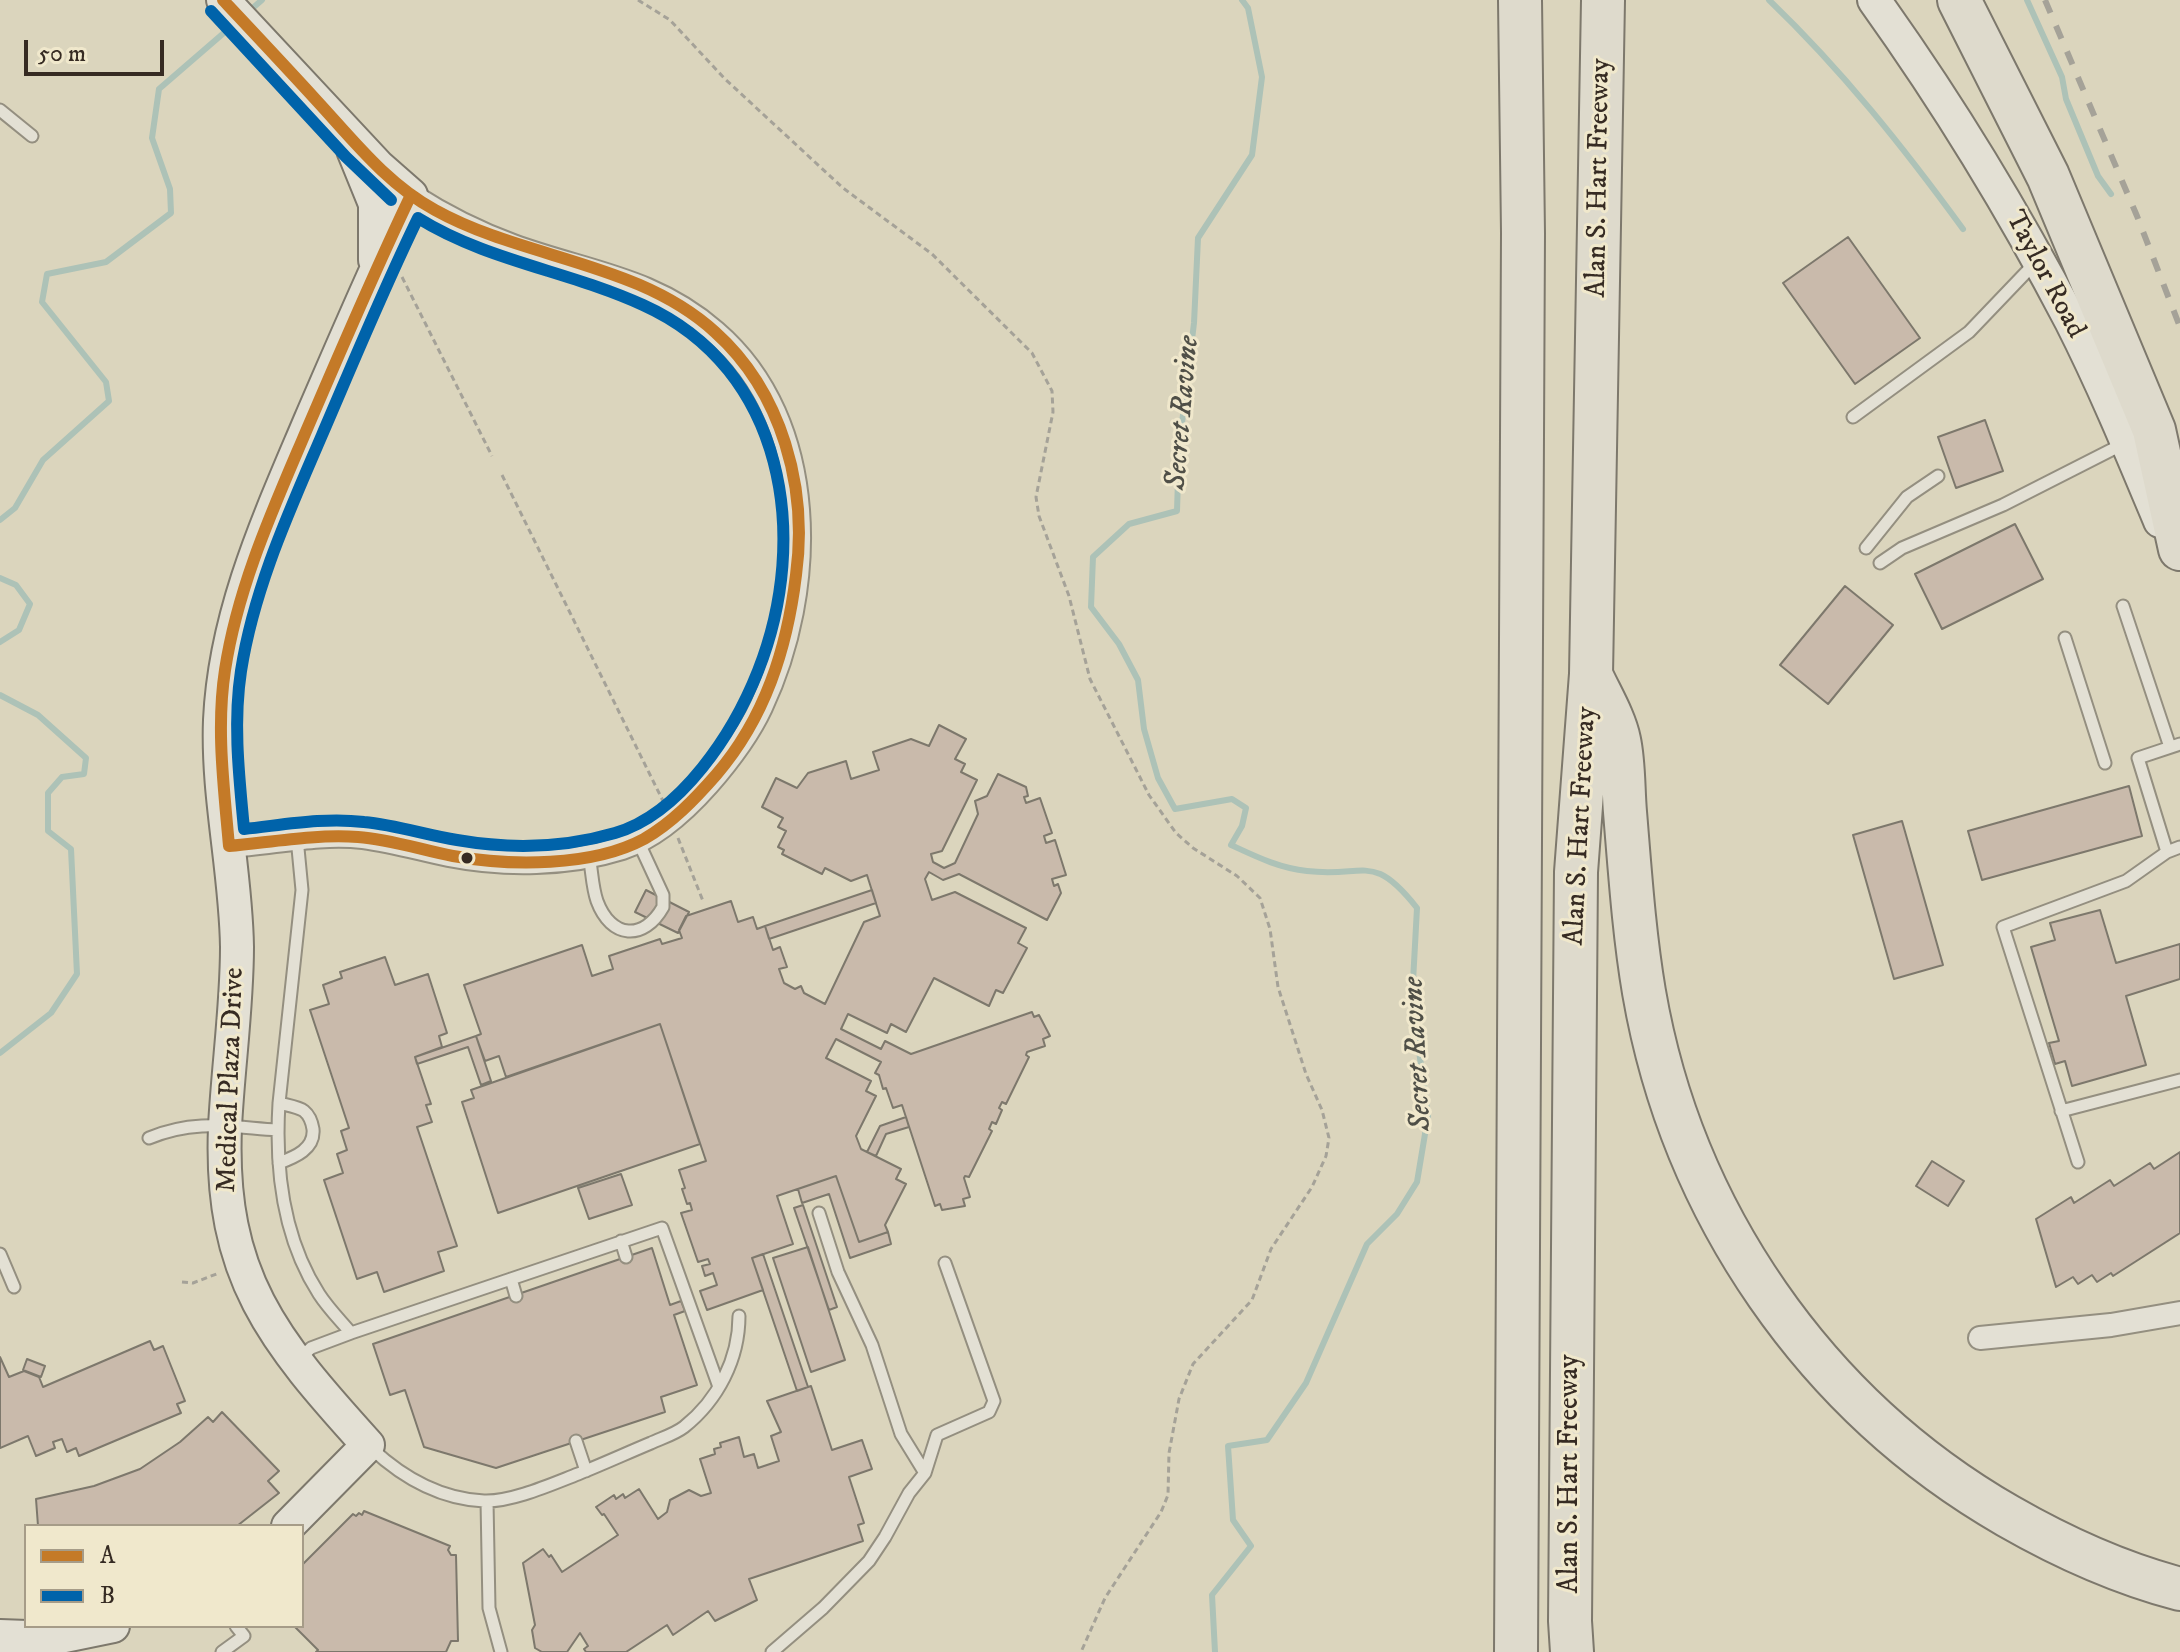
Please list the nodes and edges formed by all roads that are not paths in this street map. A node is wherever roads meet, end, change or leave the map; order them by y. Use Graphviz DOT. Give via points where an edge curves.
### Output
graph roads {
  1 [pos="223,0"];
  2 [pos="1520,0"];
  3 [pos="1603,0"];
  4 [pos="1874,0"];
  5 [pos="1959,0"];
  6 [pos="0,110"];
  7 [pos="346,133"];
  8 [pos="32,136"];
  9 [pos="411,195"];
  10 [pos="2038,260"];
  11 [pos="388,274"];
  12 [pos="1853,417"];
  13 [pos="2127,442"];
  14 [pos="1938,476"];
  15 [pos="1866,548"];
  16 [pos="2180,549"];
  17 [pos="1880,563"];
  18 [pos="2180,568"];
  19 [pos="2123,606"];
  20 [pos="2065,638"];
  21 [pos="1591,674"];
  22 [pos="2175,746"];
  23 [pos="2105,763"];
  24 [pos="297,838"];
  25 [pos="638,841"];
  26 [pos="229,846"];
  27 [pos="2180,847"];
  28 [pos="2167,852"];
  29 [pos="589,856"];
  30 [pos="2180,1080"];
  31 [pos="279,1103"];
  32 [pos="2061,1111"];
  33 [pos="225,1126"];
  34 [pos="277,1130"];
  35 [pos="149,1138"];
  36 [pos="2078,1162"];
  37 [pos="279,1163"];
  38 [pos="819,1213"];
  39 [pos="621,1241"];
  40 [pos="0,1254"];
  41 [pos="626,1257"];
  42 [pos="945,1263"];
  43 [pos="511,1279"];
  44 [pos="14,1287"];
  45 [pos="516,1296"];
  46 [pos="2180,1313"];
  47 [pos="739,1316"];
  48 [pos="351,1333"];
  49 [pos="1980,1338"];
  50 [pos="295,1363"];
  51 [pos="719,1387"];
  52 [pos="576,1441"];
  53 [pos="368,1445"];
  54 [pos="586,1471"];
  55 [pos="925,1473"];
  56 [pos="487,1501"];
  57 [pos="290,1524"];
  58 [pos="2180,1589"];
  59 [pos="105,1628"];
  60 [pos="238,1628"];
  61 [pos="81,1634"];
  62 [pos="0,1636"];
  63 [pos="222,1652"];
  64 [pos="501,1652"];
  65 [pos="772,1652"];
  66 [pos="1516,1652"];
  67 [pos="1572,1652"];
  1 -- 7 [label="street"];
  2 -- 66 [label="highway, Alan S. Hart Freeway"];
  3 -- 21 [label="highway, Alan S. Hart Freeway"];
  4 -- 10 [label="street, Taylor Road"];
  5 -- 16 [label="highway" via="2048,176 2154,430"];
  6 -- 8 [label="lane"];
  7 -- 9 [label="street"];
  7 -- 11 [label="street" via="375,204"];
  9 -- 11 [label="street, Medical Plaza Drive"];
  9 -- 25 [label="street" via="511,245 628,281 673,301 719,334 772,406 789,460 798,516 798,572 787,635 755,719 725,764 671,820"];
  10 -- 12 [label="lane" via="1969,332"];
  10 -- 13 [label="street, Taylor Road"];
  11 -- 26 [label="street, Medical Plaza Drive" via="266,525 241,594 220,729"];
  13 -- 17 [label="lane"];
  13 -- 18 [label="street, Taylor Road"];
  14 -- 15 [label="lane" via="1907,497"];
  19 -- 22 [label="lane"];
  20 -- 23 [label="lane"];
  21 -- 58 [label="highway" via="1619,738 1633,911 1658,1056 1695,1165 1749,1268 1829,1374 1924,1460 1979,1499 2068,1549"];
  21 -- 67 [label="highway, Alan S. Hart Freeway" via="1576,872"];
  22 -- 28 [label="lane" via="2138,758"];
  24 -- 26 [label="street"];
  24 -- 29 [label="street" via="361,837 481,860"];
  24 -- 31 [label="lane" via="302,890"];
  25 -- 29 [label="street"];
  25 -- 29 [label="lane" via="663,895 663,907 649,926 629,932 606,917 597,901"];
  26 -- 33 [label="street, Medical Plaza Drive" via="237,946"];
  27 -- 28 [label="lane"];
  28 -- 32 [label="lane" via="2126,881 2003,927"];
  30 -- 32 [label="lane"];
  31 -- 34 [label="lane"];
  31 -- 37 [label="lane" via="304,1111 313,1132 299,1155"];
  32 -- 36 [label="lane"];
  33 -- 34 [label="lane"];
  33 -- 35 [label="lane" via="195,1124"];
  33 -- 50 [label="street, Medical Plaza Drive" via="228,1215 241,1264 257,1303"];
  34 -- 37 [label="lane"];
  37 -- 48 [label="lane" via="295,1244 320,1294"];
  38 -- 55 [label="lane" via="901,1434"];
  39 -- 41 [label="lane"];
  39 -- 43 [label="lane"];
  39 -- 51 [label="lane" via="662,1228"];
  40 -- 44 [label="lane"];
  42 -- 55 [label="lane" via="994,1401 989,1412 937,1435"];
  43 -- 45 [label="lane"];
  43 -- 48 [label="lane"];
  46 -- 49 [label="street"];
  47 -- 51 [label="lane" via="735,1352"];
  48 -- 50 [label="lane" via="311,1348"];
  50 -- 53 [label="street, Medical Plaza Drive"];
  51 -- 54 [label="lane" via="682,1429"];
  52 -- 54 [label="lane"];
  53 -- 56 [label="lane" via="433,1491"];
  53 -- 57 [label="street"];
  54 -- 56 [label="lane"];
  55 -- 65 [label="lane" via="869,1561"];
  56 -- 64 [label="lane" via="489,1608"];
  59 -- 61 [label="street"];
  60 -- 63 [label="lane" via="244,1636"];
  61 -- 62 [label="street"];
}
